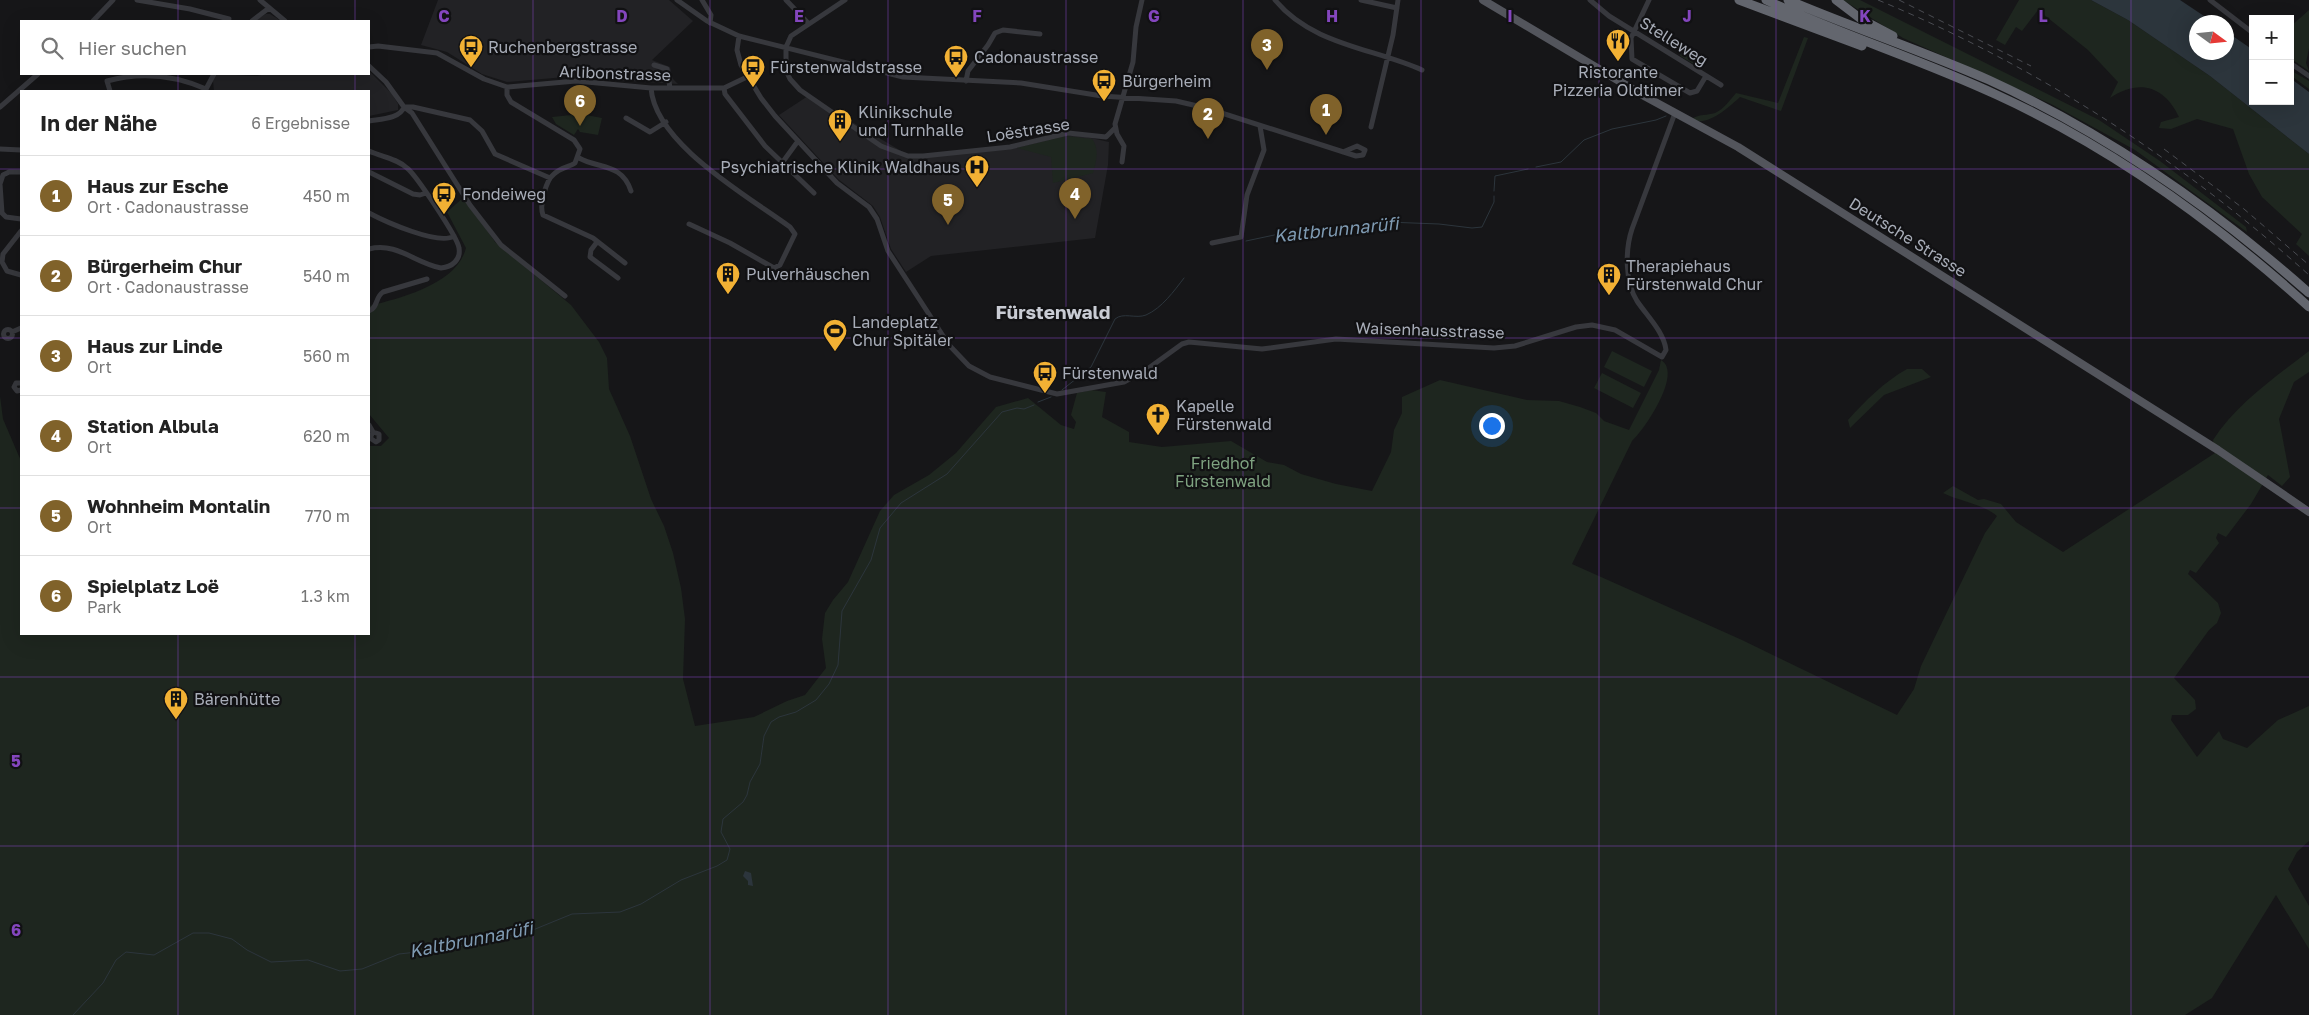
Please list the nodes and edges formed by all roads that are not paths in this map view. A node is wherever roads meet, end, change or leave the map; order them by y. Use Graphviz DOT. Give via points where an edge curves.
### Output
graph roads {
  1 [pos="113,0"];
  2 [pos="137,0"];
  3 [pos="260,0"];
  4 [pos="677,0"];
  5 [pos="702,0"];
  6 [pos="786,0"];
  7 [pos="845,0"];
  8 [pos="1142,0"];
  9 [pos="1361,0"];
  10 [pos="1398,0"];
  11 [pos="1484,0"];
  12 [pos="1590,0"];
  13 [pos="1649,0"];
  14 [pos="1739,0"];
  15 [pos="1766,0"];
  16 [pos="1788,0"];
  17 [pos="1836,0"];
  18 [pos="2210,0"];
  19 [pos="1278,1"];
  20 [pos="269,8"];
  21 [pos="1397,8"];
  22 [pos="229,19"];
  23 [pos="94,20"];
  24 [pos="253,20"];
  25 [pos="284,20"];
  26 [pos="710,24"];
  27 [pos="809,24"];
  28 [pos="2249,30"];
  29 [pos="1635,32"];
  30 [pos="1040,34"];
  31 [pos="739,36"];
  32 [pos="786,47"];
  33 [pos="370,48"];
  34 [pos="1387,57"];
  35 [pos="1944,62"];
  36 [pos="654,65"];
  37 [pos="2294,66"];
  38 [pos="370,67"];
  39 [pos="1422,70"];
  40 [pos="37,75"];
  41 [pos="133,75"];
  42 [pos="145,75"];
  43 [pos="214,75"];
  44 [pos="1706,76"];
  45 [pos="1955,76"];
  46 [pos="2309,76"];
  47 [pos="747,77"];
  48 [pos="966,81"];
  49 [pos="1721,85"];
  50 [pos="507,87"];
  51 [pos="651,88"];
  52 [pos="670,88"];
  53 [pos="724,88"];
  54 [pos="110,90"];
  55 [pos="206,90"];
  56 [pos="1122,98"];
  57 [pos="0,107"];
  58 [pos="404,107"];
  59 [pos="1675,113"];
  60 [pos="626,118"];
  61 [pos="370,121"];
  62 [pos="666,122"];
  63 [pos="1260,126"];
  64 [pos="1371,127"];
  65 [pos="1115,128"];
  66 [pos="798,141"];
  67 [pos="0,149"];
  68 [pos="20,150"];
  69 [pos="370,151"];
  70 [pos="1343,152"];
  71 [pos="579,158"];
  72 [pos="1122,162"];
  73 [pos="782,163"];
  74 [pos="20,172"];
  75 [pos="370,172"];
  76 [pos="550,178"];
  77 [pos="631,191"];
  78 [pos="426,193"];
  79 [pos="814,193"];
  80 [pos="370,213"];
  81 [pos="20,219"];
  82 [pos="689,224"];
  83 [pos="20,232"];
  84 [pos="454,236"];
  85 [pos="597,242"];
  86 [pos="1212,243"];
  87 [pos="370,249"];
  88 [pos="625,263"];
  89 [pos="20,275"];
  90 [pos="618,278"];
  91 [pos="427,279"];
  92 [pos="2309,294"];
  93 [pos="565,296"];
  94 [pos="2309,307"];
  95 [pos="370,311"];
  96 [pos="20,328"];
  97 [pos="12,332"];
  98 [pos="20,383"];
  99 [pos="20,390"];
  100 [pos="370,427"];
  101 [pos="373,432"];
  102 [pos="2309,512"];
  1 -- 23 [label="street"];
  2 -- 22 [label="street"];
  3 -- 20 [label="street"];
  4 -- 26 [label="street"];
  5 -- 26 [label="street" via="712,17"];
  6 -- 27 [label="street"];
  7 -- 27 [label="street"];
  8 -- 56 [label="street" via="1133,62"];
  9 -- 21 [label="street"];
  10 -- 21 [label="street"];
  11 -- 59 [label="main road, Deutsche Strasse"];
  12 -- 29 [label="street, Stelleweg"];
  13 -- 29 [label="street"];
  14 -- 45 [label="highway" via="1814,30"];
  15 -- 45 [label="highway"];
  16 -- 35 [label="highway"];
  17 -- 35 [label="highway" via="1870,24"];
  18 -- 28 [label="street"];
  19 -- 34 [label="street" via="1302,24 1320,35"];
  20 -- 24 [label="street"];
  20 -- 25 [label="street"];
  21 -- 34 [label="street"];
  26 -- 31 [label="street"];
  27 -- 32 [label="street" via="791,36"];
  29 -- 44 [label="street, Stelleweg"];
  29 -- 44 [label="street" via="1631,38 1632,59 1690,93 1697,91"];
  30 -- 48 [label="street" via="1003,30 994,33 968,71"];
  31 -- 32 [label="street"];
  31 -- 47 [label="street" via="738,55"];
  32 -- 48 [label="street" via="904,77"];
  32 -- 65 [label="street, Loëstrasse" via="786,70 800,90 875,143 908,156 1010,147 1068,133 1106,137"];
  33 -- 50 [label="street, Arlibonstrasse" via="437,53 484,79"];
  34 -- 39 [label="street"];
  34 -- 64 [label="street"];
  35 -- 92 [label="highway" via="2025,98 2123,151 2205,207"];
  36 -- 52 [label="street" via="667,70"];
  37 -- 46 [label="street"];
  38 -- 58 [label="street"];
  40 -- 57 [label="street"];
  41 -- 54 [label="street" via="107,80"];
  42 -- 55 [label="street" via="181,80"];
  43 -- 55 [label="street"];
  44 -- 49 [label="street, Stelleweg"];
  45 -- 94 [label="highway" via="2024,107 2139,172 2250,255"];
  47 -- 53 [label="street, Arlibonstrasse"];
  47 -- 66 [label="street"];
  48 -- 56 [label="street" via="1027,84"];
  50 -- 51 [label="street, Arlibonstrasse" via="576,82"];
  50 -- 71 [label="street" via="511,102 578,144"];
  51 -- 52 [label="street, Arlibonstrasse"];
  51 -- 62 [label="street" via="653,105"];
  52 -- 53 [label="street, Arlibonstrasse"];
  53 -- 73 [label="street" via="752,130"];
  56 -- 63 [label="street" via="1176,101"];
  56 -- 65 [label="street"];
  58 -- 61 [label="street" via="396,116"];
  58 -- 76 [label="street" via="470,120 496,154"];
  58 -- 93 [label="street" via="412,113 470,205 501,245"];
  59 -- 66 [label="street, Waisenhausstrasse" via="1628,242 1632,288 1663,340 1666,350 1662,356 1614,330 1592,325 1515,346 1494,348 1336,339 1262,349 1185,343 1124,382 1057,394 990,377 961,360 888,251 877,219 869,207 837,182"];
  59 -- 102 [label="main road, Deutsche Strasse" via="1738,147 1964,288 2225,454"];
  60 -- 62 [label="street" via="650,132"];
  62 -- 82 [label="street" via="695,158 790,227 795,234 780,265 774,268"];
  63 -- 70 [label="street"];
  63 -- 86 [label="street" via="1264,150 1247,195 1241,237"];
  65 -- 72 [label="street" via="1124,146"];
  66 -- 73 [label="street"];
  67 -- 68 [label="street"];
  69 -- 78 [label="street" via="408,168"];
  71 -- 76 [label="street"];
  71 -- 77 [label="street" via="616,171 625,178"];
  73 -- 79 [label="street"];
  74 -- 81 [label="street" via="3,175 0,192 2,213 6,217"];
  75 -- 78 [label="street" via="413,194 420,196"];
  76 -- 85 [label="street" via="541,204 543,214"];
  78 -- 84 [label="street"];
  80 -- 84 [label="street" via="425,234 448,239"];
  83 -- 89 [label="street" via="3,254 2,262 7,271"];
  84 -- 87 [label="street" via="459,254 452,265 445,268 398,250"];
  85 -- 88 [label="street"];
  85 -- 90 [label="street" via="590,250 590,257"];
  91 -- 95 [label="street" via="383,292"];
  96 -- 97 [label="street"];
  98 -- 99 [label="street" via="14,387"];
  100 -- 101 [label="street"];
}
